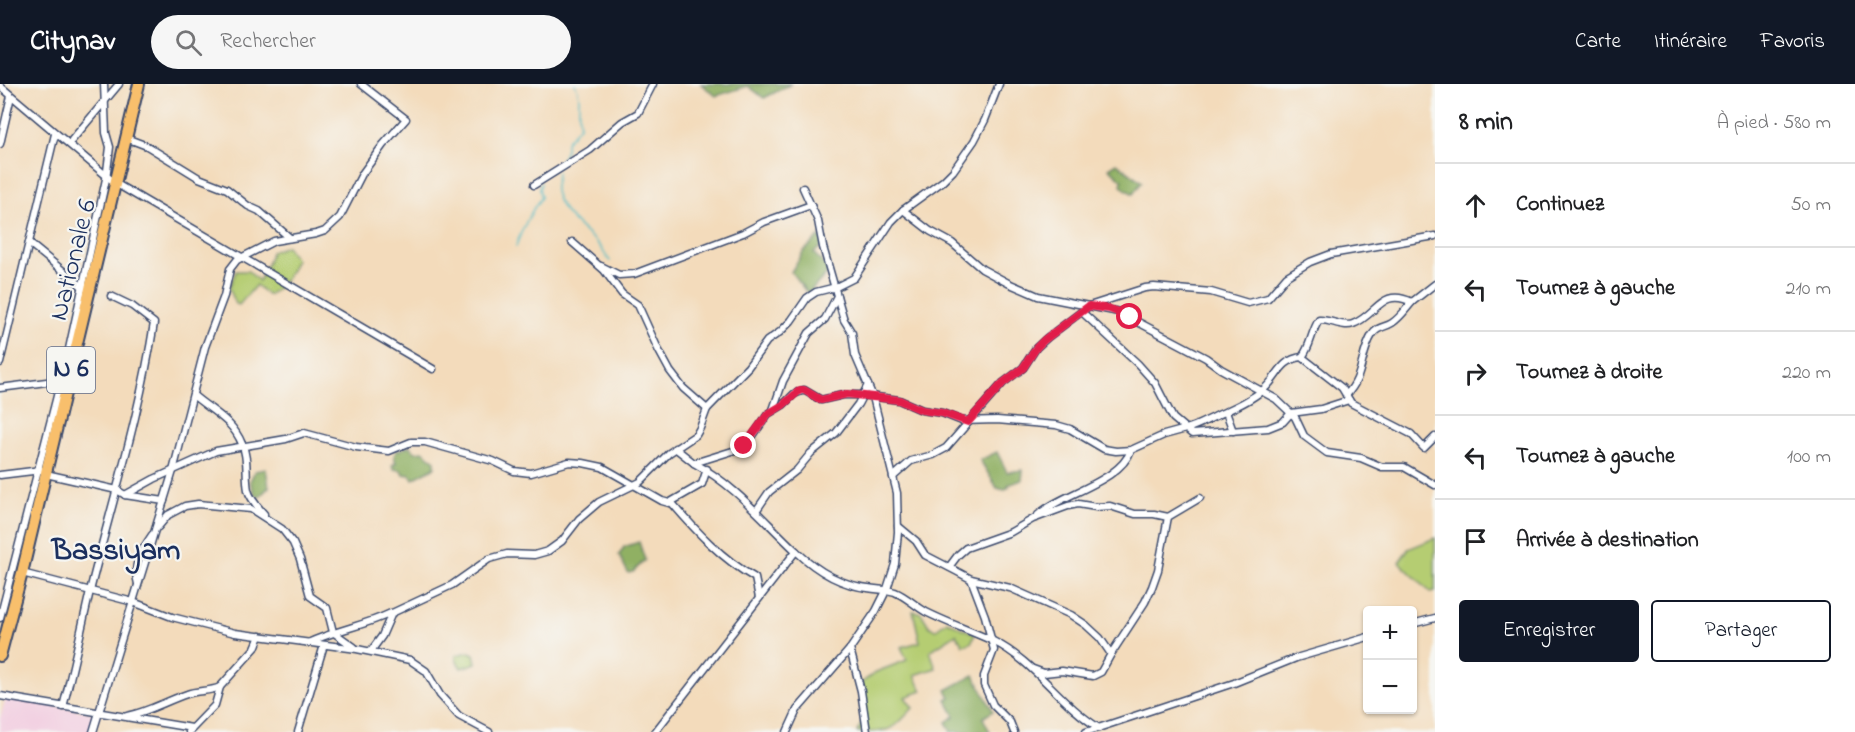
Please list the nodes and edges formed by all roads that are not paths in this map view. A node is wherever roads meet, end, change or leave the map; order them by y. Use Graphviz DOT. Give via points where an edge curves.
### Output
graph roads {
  1 [pos="104,84"];
  2 [pos="119,84"];
  3 [pos="139,84"];
  4 [pos="361,84"];
  5 [pos="653,84"];
  6 [pos="999,84"];
  7 [pos="0,87"];
  8 [pos="11,96"];
  9 [pos="104,100"];
  10 [pos="56,134"];
  11 [pos="126,138"];
  12 [pos="72,140"];
  13 [pos="0,144"];
  14 [pos="106,175"];
  15 [pos="115,183"];
  16 [pos="534,185"];
  17 [pos="803,188"];
  18 [pos="811,205"];
  19 [pos="903,210"];
  20 [pos="1435,236"];
  21 [pos="290,238"];
  22 [pos="572,242"];
  23 [pos="29,243"];
  24 [pos="242,257"];
  25 [pos="600,266"];
  26 [pos="1435,284"];
  27 [pos="836,287"];
  28 [pos="86,290"];
  29 [pos="111,296"];
  30 [pos="837,296"];
  31 [pos="1412,302"];
  32 [pos="1089,306"];
  33 [pos="1082,312"];
  34 [pos="1302,357"];
  35 [pos="0,363"];
  36 [pos="433,369"];
  37 [pos="65,379"];
  38 [pos="868,385"];
  39 [pos="0,388"];
  40 [pos="1262,391"];
  41 [pos="193,395"];
  42 [pos="862,395"];
  43 [pos="873,397"];
  44 [pos="1348,398"];
  45 [pos="707,408"];
  46 [pos="773,410"];
  47 [pos="1226,412"];
  48 [pos="1291,413"];
  49 [pos="968,422"];
  50 [pos="1186,429"];
  51 [pos="1233,431"];
  52 [pos="1435,437"];
  53 [pos="243,445"];
  54 [pos="675,448"];
  55 [pos="1131,450"];
  56 [pos="694,462"];
  57 [pos="707,470"];
  58 [pos="43,471"];
  59 [pos="173,471"];
  60 [pos="0,475"];
  61 [pos="893,477"];
  62 [pos="634,485"];
  63 [pos="1435,485"];
  64 [pos="117,490"];
  65 [pos="125,495"];
  66 [pos="1200,498"];
  67 [pos="164,501"];
  68 [pos="672,502"];
  69 [pos="756,511"];
  70 [pos="1168,517"];
  71 [pos="268,519"];
  72 [pos="1033,519"];
  73 [pos="898,526"];
  74 [pos="155,530"];
  75 [pos="796,551"];
  76 [pos="949,567"];
  77 [pos="22,573"];
  78 [pos="971,579"];
  79 [pos="887,589"];
  80 [pos="90,592"];
  81 [pos="759,598"];
  82 [pos="133,602"];
  83 [pos="5,608"];
  84 [pos="392,613"];
  85 [pos="0,618"];
  86 [pos="1435,618"];
  87 [pos="1417,623"];
  88 [pos="333,632"];
  89 [pos="260,636"];
  90 [pos="1363,638"];
  91 [pos="992,641"];
  92 [pos="308,643"];
  93 [pos="324,645"];
  94 [pos="357,649"];
  95 [pos="850,650"];
  96 [pos="371,651"];
  97 [pos="1111,654"];
  98 [pos="0,656"];
  99 [pos="1031,668"];
  100 [pos="220,687"];
  101 [pos="0,696"];
  102 [pos="63,707"];
  103 [pos="99,714"];
  104 [pos="121,717"];
  105 [pos="1099,728"];
  106 [pos="190,730"];
  107 [pos="93,732"];
  108 [pos="297,732"];
  109 [pos="489,732"];
  110 [pos="655,732"];
  111 [pos="787,732"];
  112 [pos="867,732"];
  113 [pos="1014,732"];
  114 [pos="1086,732"];
  1 -- 9 [label="street"];
  2 -- 9 [label="street"];
  3 -- 11 [label="main road, Nationale 6 / N 6"];
  4 -- 21 [label="street" via="406,119 362,174 340,217 325,231"];
  5 -- 16 [label="street" via="638,113 590,150"];
  6 -- 19 [label="street" via="985,120 962,160 943,181"];
  7 -- 8 [label="street"];
  8 -- 10 [label="street"];
  8 -- 13 [label="street"];
  9 -- 12 [label="street"];
  9 -- 14 [label="street" via="110,147"];
  10 -- 14 [label="street"];
  10 -- 23 [label="street"];
  11 -- 15 [label="main road, Nationale 6 / N 6"];
  11 -- 21 [label="street" via="227,189"];
  14 -- 15 [label="street"];
  14 -- 28 [label="street"];
  15 -- 24 [label="street"];
  15 -- 28 [label="main road, Nationale 6 / N 6"];
  17 -- 18 [label="street"];
  18 -- 25 [label="street" via="634,274 619,275"];
  18 -- 27 [label="street"];
  19 -- 27 [label="street" via="854,278"];
  19 -- 32 [label="street" via="987,272 1030,293"];
  20 -- 32 [label="street" via="1331,254 1300,267 1283,279 1268,298 1254,302 1211,292 1154,287"];
  21 -- 24 [label="street" via="274,241"];
  22 -- 25 [label="street"];
  23 -- 28 [label="street"];
  23 -- 35 [label="street"];
  24 -- 36 [label="street"];
  24 -- 41 [label="street" via="230,269"];
  25 -- 45 [label="street" via="622,294 638,305 678,382"];
  26 -- 31 [label="street"];
  27 -- 30 [label="street"];
  27 -- 45 [label="street" via="807,298 791,321 767,341 748,367"];
  28 -- 37 [label="main road, Nationale 6 / N 6"];
  29 -- 64 [label="street" via="154,323"];
  30 -- 38 [label="street"];
  30 -- 46 [label="street" via="825,319 806,338"];
  31 -- 34 [label="street" via="1400,297 1382,301 1350,325 1319,320"];
  31 -- 44 [label="street" via="1393,322 1374,333"];
  32 -- 33 [label="street"];
  32 -- 40 [label="street" via="1130,317"];
  33 -- 49 [label="street" via="1039,345 1025,366 1003,383"];
  33 -- 50 [label="street" via="1155,383 1173,418"];
  34 -- 40 [label="street" via="1286,363"];
  34 -- 44 [label="street" via="1342,388"];
  37 -- 39 [label="street"];
  37 -- 58 [label="main road, Nationale 6 / N 6"];
  38 -- 42 [label="street"];
  38 -- 43 [label="street"];
  40 -- 47 [label="street"];
  40 -- 48 [label="street"];
  41 -- 53 [label="street" via="229,422"];
  41 -- 59 [label="street"];
  42 -- 43 [label="street"];
  42 -- 46 [label="street" via="821,400 800,390"];
  42 -- 69 [label="street" via="833,436 769,492"];
  43 -- 49 [label="street" via="899,400"];
  43 -- 61 [label="street"];
  44 -- 48 [label="street" via="1321,409"];
  44 -- 52 [label="street" via="1359,408 1411,434 1424,448"];
  45 -- 54 [label="street" via="696,435"];
  46 -- 56 [label="street" via="739,449"];
  47 -- 50 [label="street"];
  47 -- 51 [label="street"];
  48 -- 51 [label="street" via="1283,422 1268,428"];
  48 -- 63 [label="street" via="1304,436 1327,453 1361,458 1382,467 1404,467"];
  49 -- 55 [label="street" via="997,420 1056,426 1070,429 1104,449"];
  49 -- 61 [label="street" via="946,448 911,461"];
  50 -- 51 [label="street" via="1192,434"];
  50 -- 55 [label="street"];
  53 -- 59 [label="street" via="212,452"];
  53 -- 62 [label="street" via="304,433 384,451 411,442 425,442 493,461 514,471 531,473 570,462 583,463 602,467"];
  53 -- 71 [label="street" via="249,491"];
  54 -- 56 [label="street"];
  54 -- 62 [label="street"];
  55 -- 72 [label="street" via="1126,460 1103,478 1056,502"];
  56 -- 57 [label="street"];
  57 -- 68 [label="street" via="702,484"];
  57 -- 69 [label="street" via="737,491"];
  58 -- 60 [label="street"];
  58 -- 64 [label="street"];
  58 -- 77 [label="main road, Nationale 6 / N 6"];
  58 -- 83 [label="street"];
  59 -- 65 [label="street"];
  59 -- 67 [label="street"];
  61 -- 73 [label="street"];
  62 -- 68 [label="street" via="662,501"];
  62 -- 84 [label="street" via="599,502 548,551 494,557 452,585"];
  64 -- 65 [label="street"];
  64 -- 80 [label="street"];
  65 -- 67 [label="street"];
  66 -- 70 [label="street"];
  67 -- 74 [label="street"];
  68 -- 81 [label="street" via="713,547 755,578"];
  69 -- 75 [label="street"];
  70 -- 72 [label="street" via="1078,504"];
  70 -- 97 [label="street" via="1152,587"];
  71 -- 74 [label="street" via="251,509 198,504 174,511"];
  71 -- 88 [label="street" via="293,543 310,596 327,608"];
  72 -- 76 [label="street" via="1011,532 966,548"];
  73 -- 76 [label="street" via="914,538 925,555"];
  73 -- 79 [label="street" via="895,564"];
  74 -- 82 [label="street"];
  75 -- 79 [label="street" via="835,579"];
  75 -- 81 [label="street"];
  76 -- 78 [label="street"];
  77 -- 80 [label="street"];
  77 -- 83 [label="main road, Nationale 6 / N 6"];
  78 -- 91 [label="street"];
  78 -- 97 [label="street" via="1010,588 1071,615 1100,638"];
  79 -- 91 [label="street" via="938,618"];
  79 -- 95 [label="street"];
  80 -- 82 [label="street"];
  80 -- 102 [label="street"];
  81 -- 110 [label="street"];
  82 -- 89 [label="street" via="207,626"];
  82 -- 103 [label="street"];
  83 -- 85 [label="street"];
  83 -- 98 [label="main road, Nationale 6 / N 6"];
  84 -- 88 [label="street"];
  84 -- 96 [label="street"];
  86 -- 87 [label="street"];
  88 -- 92 [label="street"];
  88 -- 94 [label="street"];
  89 -- 92 [label="street"];
  89 -- 100 [label="street" via="255,648"];
  90 -- 105 [label="street" via="1296,658"];
  91 -- 99 [label="street"];
  91 -- 113 [label="street" via="994,654 984,685 993,705"];
  92 -- 93 [label="street"];
  93 -- 94 [label="street"];
  93 -- 108 [label="street"];
  94 -- 96 [label="street"];
  95 -- 111 [label="street" via="797,710"];
  95 -- 112 [label="street"];
  96 -- 109 [label="street" via="397,656 422,667 452,710"];
  97 -- 99 [label="street" via="1096,676 1062,671 1044,673"];
  99 -- 105 [label="street"];
  100 -- 104 [label="street"];
  100 -- 106 [label="street" via="215,705"];
  101 -- 102 [label="street"];
  102 -- 103 [label="street"];
  103 -- 104 [label="street"];
  103 -- 107 [label="street"];
  104 -- 106 [label="street"];
  105 -- 114 [label="street"];
}
